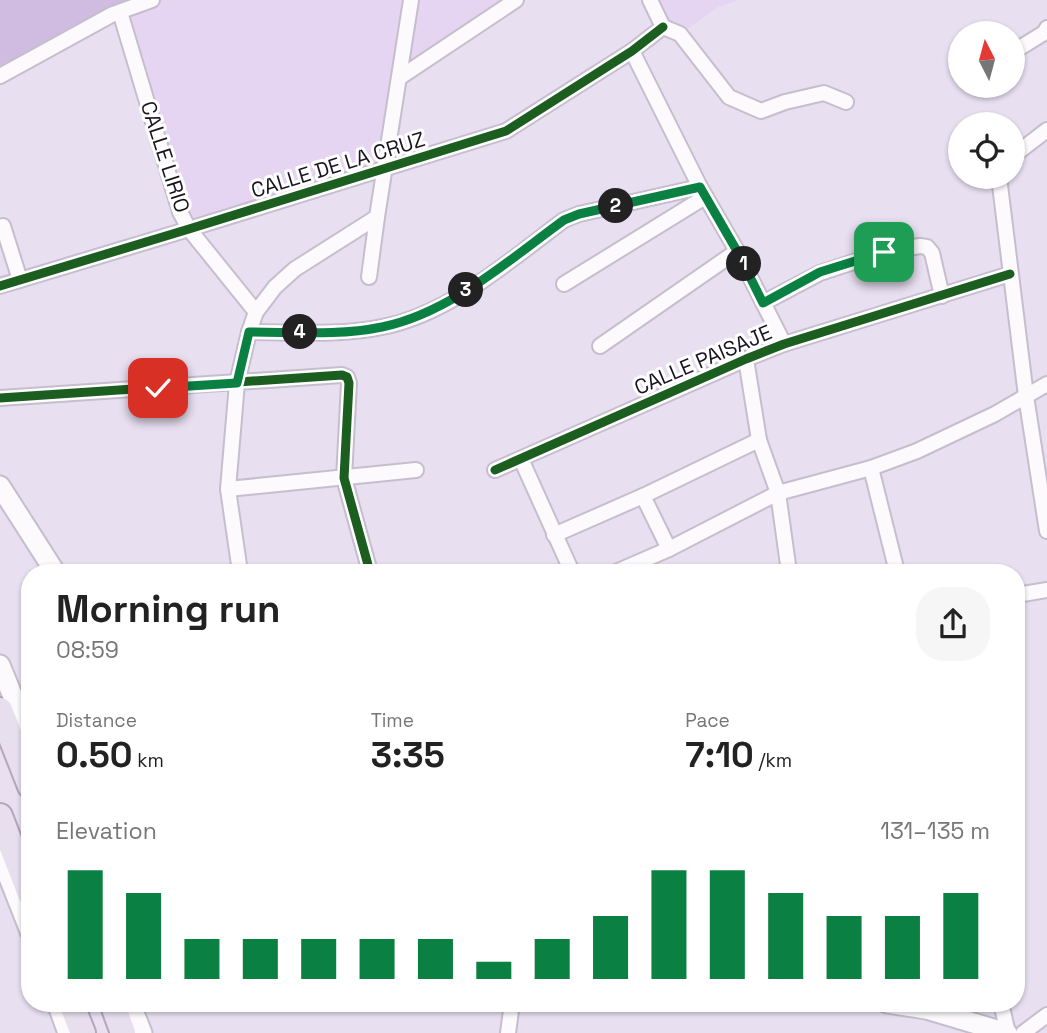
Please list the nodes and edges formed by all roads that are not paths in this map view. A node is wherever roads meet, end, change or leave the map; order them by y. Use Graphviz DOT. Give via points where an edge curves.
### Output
graph roads {
  1 [pos="152,0"];
  2 [pos="411,0"];
  3 [pos="516,0"];
  4 [pos="650,0"];
  5 [pos="120,12"];
  6 [pos="663,27"];
  7 [pos="1047,27"];
  8 [pos="1026,44"];
  9 [pos="632,51"];
  10 [pos="0,76"];
  11 [pos="399,78"];
  12 [pos="846,102"];
  13 [pos="1047,130"];
  14 [pos="1025,147"];
  15 [pos="385,169"];
  16 [pos="1000,189"];
  17 [pos="703,192"];
  18 [pos="377,218"];
  19 [pos="3,226"];
  20 [pos="189,229"];
  21 [pos="737,251"];
  22 [pos="1010,274"];
  23 [pos="369,277"];
  24 [pos="20,280"];
  25 [pos="564,284"];
  26 [pos="0,286"];
  27 [pos="942,296"];
  28 [pos="763,303"];
  29 [pos="256,312"];
  30 [pos="249,332"];
  31 [pos="784,344"];
  32 [pos="600,346"];
  33 [pos="746,359"];
  34 [pos="237,383"];
  35 [pos="1047,384"];
  36 [pos="1026,396"];
  37 [pos="0,398"];
  38 [pos="759,440"];
  39 [pos="521,459"];
  40 [pos="872,468"];
  41 [pos="416,470"];
  42 [pos="495,470"];
  43 [pos="344,478"];
  44 [pos="0,486"];
  45 [pos="228,489"];
  46 [pos="778,493"];
  47 [pos="643,496"];
  48 [pos="1047,531"];
  49 [pos="554,535"];
  50 [pos="670,549"];
  51 [pos="50,564"];
  52 [pos="239,564"];
  53 [pos="368,564"];
  54 [pos="568,564"];
  55 [pos="635,564"];
  56 [pos="788,564"];
  57 [pos="895,564"];
  58 [pos="1047,590"];
  59 [pos="1025,594"];
  60 [pos="0,664"];
  61 [pos="1,711"];
  62 [pos="21,716"];
  63 [pos="21,737"];
  64 [pos="21,763"];
  65 [pos="0,816"];
  66 [pos="0,855"];
  67 [pos="21,871"];
  68 [pos="21,908"];
  69 [pos="60,1012"];
  70 [pos="73,1012"];
  71 [pos="75,1012"];
  72 [pos="119,1012"];
  73 [pos="124,1012"];
  74 [pos="511,1012"];
  75 [pos="936,1012"];
  76 [pos="1002,1012"];
  77 [pos="1047,1015"];
  78 [pos="68,1033"];
  79 [pos="77,1033"];
  80 [pos="83,1033"];
  81 [pos="123,1033"];
  82 [pos="142,1033"];
  83 [pos="508,1033"];
  84 [pos="1008,1033"];
  85 [pos="1023,1033"];
  1 -- 5 [label="street"];
  2 -- 11 [label="street"];
  3 -- 11 [label="street"];
  4 -- 6 [label="street"];
  5 -- 10 [label="street"];
  5 -- 20 [label="street, CALLE LIRIO"];
  6 -- 9 [label="street, CALLE DE LA CRUZ"];
  6 -- 12 [label="street" via="680,34 729,97 761,111 824,93"];
  7 -- 8 [label="street"];
  9 -- 15 [label="street, CALLE DE LA CRUZ" via="506,131"];
  9 -- 17 [label="street"];
  11 -- 15 [label="street"];
  13 -- 14 [label="street"];
  15 -- 18 [label="street"];
  15 -- 20 [label="street, CALLE DE LA CRUZ"];
  16 -- 22 [label="street"];
  17 -- 21 [label="street"];
  17 -- 25 [label="street"];
  17 -- 30 [label="street" via="564,220 473,286 425,314 383,327 339,333"];
  18 -- 23 [label="street"];
  18 -- 29 [label="street" via="295,269"];
  19 -- 24 [label="street"];
  20 -- 24 [label="street, CALLE DE LA CRUZ"];
  20 -- 29 [label="street, CALLE LIRIO"];
  21 -- 28 [label="street"];
  21 -- 32 [label="street"];
  22 -- 27 [label="street, CALLE PAISAJE"];
  22 -- 36 [label="street"];
  24 -- 26 [label="street, CALLE DE LA CRUZ"];
  27 -- 28 [label="street" via="932,253 920,246 820,272"];
  27 -- 31 [label="street, CALLE PAISAJE"];
  28 -- 31 [label="street"];
  29 -- 30 [label="street"];
  30 -- 34 [label="street"];
  31 -- 33 [label="street, CALLE PAISAJE"];
  33 -- 38 [label="street"];
  33 -- 39 [label="street, CALLE PAISAJE"];
  34 -- 37 [label="street"];
  34 -- 43 [label="street" via="347,377"];
  34 -- 45 [label="street"];
  35 -- 36 [label="street"];
  36 -- 40 [label="street" via="958,433"];
  36 -- 48 [label="street"];
  38 -- 46 [label="street"];
  38 -- 47 [label="street"];
  39 -- 42 [label="street, CALLE PAISAJE"];
  39 -- 49 [label="street"];
  40 -- 46 [label="street"];
  40 -- 57 [label="street"];
  41 -- 43 [label="street"];
  43 -- 45 [label="street"];
  43 -- 53 [label="street"];
  44 -- 51 [label="main road"];
  45 -- 52 [label="street"];
  46 -- 50 [label="street"];
  46 -- 56 [label="street"];
  47 -- 49 [label="street"];
  47 -- 50 [label="street"];
  49 -- 54 [label="street"];
  50 -- 55 [label="street"];
  58 -- 59 [label="street"];
  60 -- 62 [label="main road"];
  61 -- 63 [label="highway"];
  61 -- 64 [label="highway"];
  65 -- 67 [label="highway"];
  66 -- 68 [label="main road"];
  69 -- 78 [label="main road"];
  70 -- 79 [label="highway"];
  71 -- 80 [label="highway"];
  72 -- 81 [label="highway"];
  73 -- 82 [label="main road"];
  74 -- 83 [label="street"];
  75 -- 84 [label="main road"];
  76 -- 84 [label="street"];
  77 -- 85 [label="street"];
}
